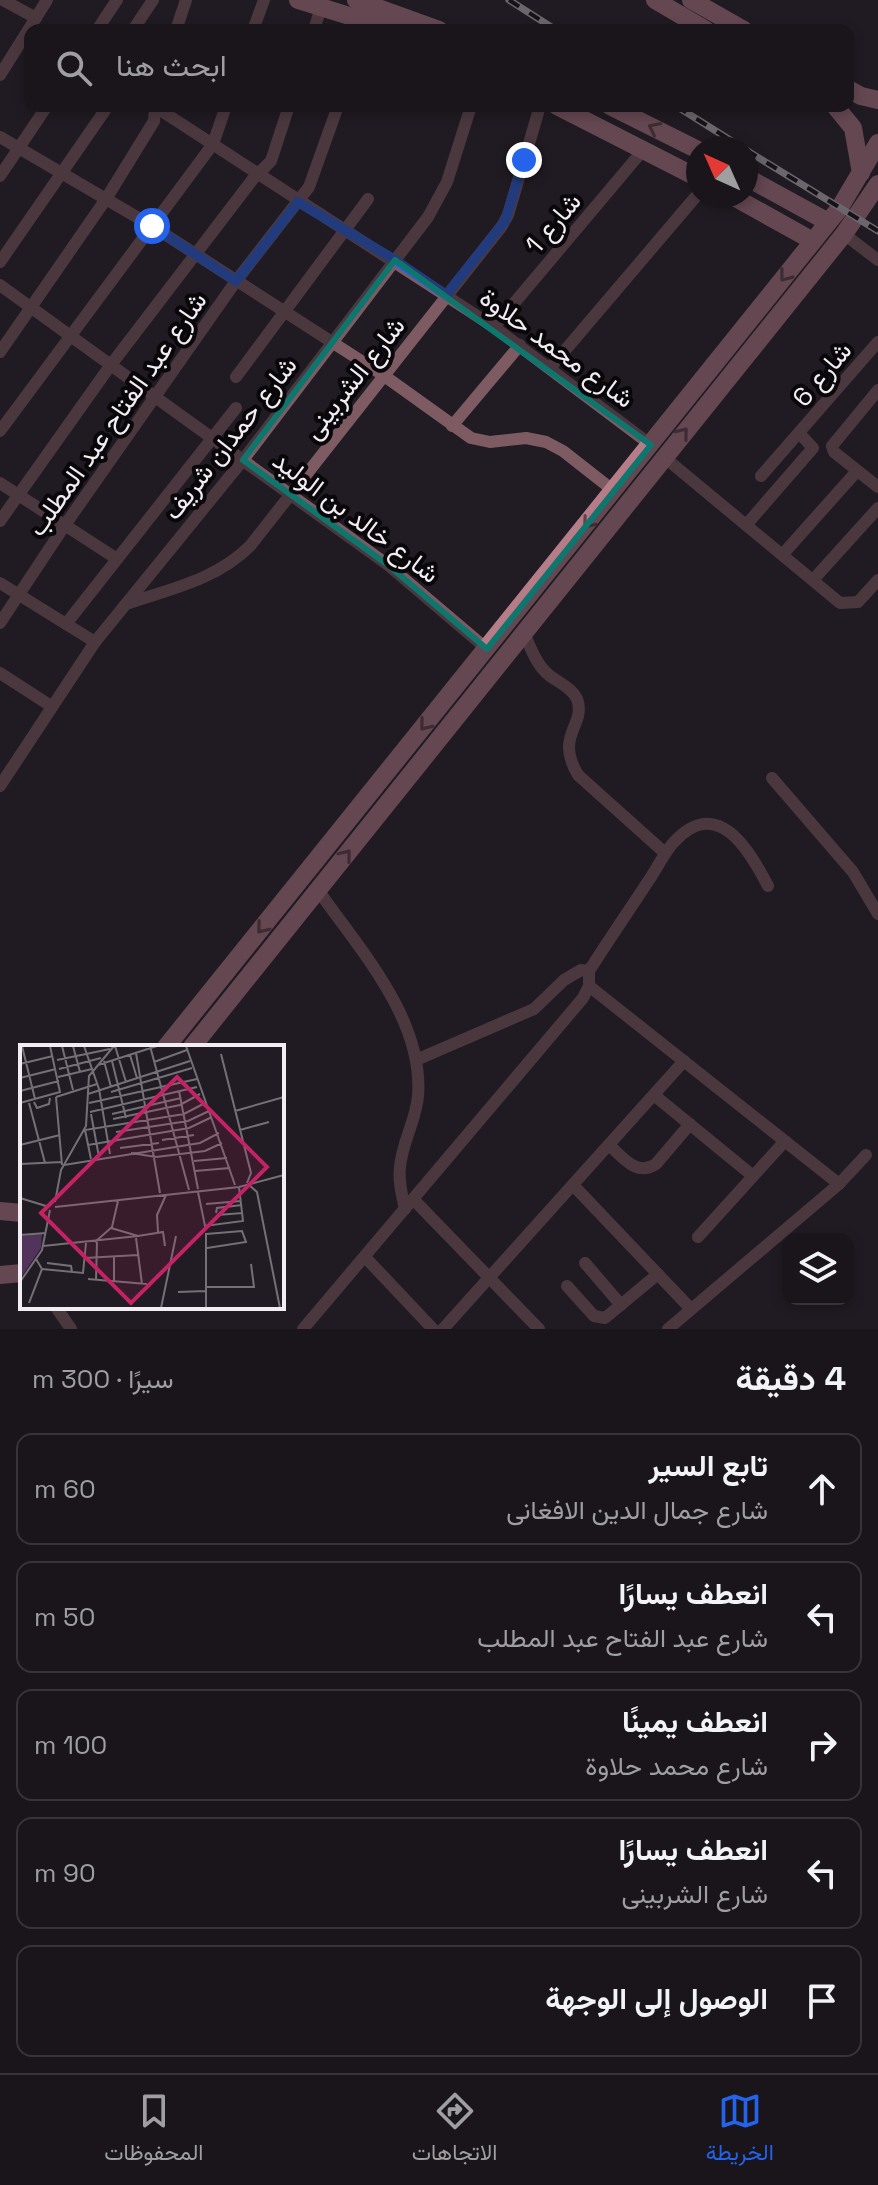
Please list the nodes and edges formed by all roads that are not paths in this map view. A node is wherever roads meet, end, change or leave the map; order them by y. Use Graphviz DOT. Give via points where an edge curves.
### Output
graph roads {
  1 [pos="3,0"];
  2 [pos="47,0"];
  3 [pos="117,0"];
  4 [pos="153,0"];
  5 [pos="186,0"];
  6 [pos="264,0"];
  7 [pos="298,0"];
  8 [pos="356,0"];
  9 [pos="655,0"];
  10 [pos="691,0"];
  11 [pos="321,7"];
  12 [pos="36,18"];
  13 [pos="32,24"];
  14 [pos="101,24"];
  15 [pos="137,24"];
  16 [pos="178,24"];
  17 [pos="255,24"];
  18 [pos="316,24"];
  19 [pos="361,24"];
  20 [pos="412,24"];
  21 [pos="696,24"];
  22 [pos="733,24"];
  23 [pos="24,37"];
  24 [pos="0,75"];
  25 [pos="862,95"];
  26 [pos="43,112"];
  27 [pos="104,112"];
  28 [pos="154,112"];
  29 [pos="163,112"];
  30 [pos="224,112"];
  31 [pos="287,112"];
  32 [pos="336,112"];
  33 [pos="469,112"];
  34 [pos="538,112"];
  35 [pos="569,112"];
  36 [pos="622,112"];
  37 [pos="841,112"];
  38 [pos="849,120"];
  39 [pos="0,137"];
  40 [pos="878,143"];
  41 [pos="213,144"];
  42 [pos="686,144"];
  43 [pos="20,148"];
  44 [pos="644,149"];
  45 [pos="62,172"];
  46 [pos="686,172"];
  47 [pos="861,173"];
  48 [pos="258,174"];
  49 [pos="0,176"];
  50 [pos="878,184"];
  51 [pos="758,185"];
  52 [pos="106,199"];
  53 [pos="368,199"];
  54 [pos="298,202"];
  55 [pos="686,208"];
  56 [pos="755,208"];
  57 [pos="828,222"];
  58 [pos="152,226"];
  59 [pos="345,229"];
  60 [pos="844,234"];
  61 [pos="813,241"];
  62 [pos="195,254"];
  63 [pos="395,260"];
  64 [pos="878,260"];
  65 [pos="0,262"];
  66 [pos="236,281"];
  67 [pos="0,285"];
  68 [pos="446,295"];
  69 [pos="29,307"];
  70 [pos="284,312"];
  71 [pos="494,327"];
  72 [pos="70,336"];
  73 [pos="878,342"];
  74 [pos="332,343"];
  75 [pos="520,345"];
  76 [pos="0,352"];
  77 [pos="110,366"];
  78 [pos="550,368"];
  79 [pos="383,375"];
  80 [pos="236,377"];
  81 [pos="878,390"];
  82 [pos="155,397"];
  83 [pos="236,408"];
  84 [pos="452,426"];
  85 [pos="0,431"];
  86 [pos="800,434"];
  87 [pos="212,438"];
  88 [pos="658,451"];
  89 [pos="243,460"];
  90 [pos="857,471"];
  91 [pos="761,476"];
  92 [pos="876,481"];
  93 [pos="0,483"];
  94 [pos="614,491"];
  95 [pos="18,494"];
  96 [pos="291,495"];
  97 [pos="878,508"];
  98 [pos="0,521"];
  99 [pos="747,524"];
  100 [pos="65,525"];
  101 [pos="783,554"];
  102 [pos="117,559"];
  103 [pos="813,580"];
  104 [pos="0,583"];
  105 [pos="877,584"];
  106 [pos="19,595"];
  107 [pos="126,604"];
  108 [pos="532,607"];
  109 [pos="0,623"];
  110 [pos="66,624"];
  111 [pos="524,633"];
  112 [pos="95,642"];
  113 [pos="487,649"];
  114 [pos="0,673"];
  115 [pos="51,706"];
  116 [pos="5,764"];
  117 [pos="772,778"];
  118 [pos="0,786"];
  119 [pos="662,850"];
  120 [pos="768,886"];
  121 [pos="318,890"];
  122 [pos="878,914"];
  123 [pos="589,971"];
  124 [pos="589,986"];
  125 [pos="168,1045"];
  126 [pos="194,1045"];
  127 [pos="416,1060"];
  128 [pos="684,1061"];
  129 [pos="654,1095"];
  130 [pos="690,1124"];
  131 [pos="785,1141"];
  132 [pos="609,1145"];
  133 [pos="866,1155"];
  134 [pos="753,1176"];
  135 [pos="839,1184"];
  136 [pos="573,1185"];
  137 [pos="409,1204"];
  138 [pos="698,1237"];
  139 [pos="365,1257"];
  140 [pos="585,1263"];
  141 [pos="20,1273"];
  142 [pos="658,1274"];
  143 [pos="0,1275"];
  144 [pos="490,1277"];
  145 [pos="567,1286"];
  146 [pos="621,1305"];
  147 [pos="57,1309"];
  148 [pos="691,1309"];
  149 [pos="71,1329"];
  150 [pos="303,1329"];
  151 [pos="433,1329"];
  152 [pos="443,1329"];
  153 [pos="539,1329"];
  154 [pos="668,1329"];
  1 -- 12 [label="street"];
  2 -- 12 [label="street"];
  3 -- 14 [label="street"];
  4 -- 15 [label="street"];
  5 -- 16 [label="street"];
  6 -- 17 [label="street"];
  7 -- 11 [label="main road"];
  8 -- 20 [label="main road"];
  9 -- 21 [label="main road"];
  10 -- 22 [label="main road"];
  11 -- 18 [label="street"];
  11 -- 19 [label="main road"];
  12 -- 13 [label="street"];
  23 -- 24 [label="street"];
  25 -- 38 [label="main road" via="858,112"];
  26 -- 43 [label="street"];
  27 -- 45 [label="street"];
  28 -- 52 [label="street" via="154,121"];
  29 -- 41 [label="street, شارع محمد حلاوة"];
  30 -- 41 [label="street"];
  31 -- 48 [label="street" via="271,161"];
  32 -- 54 [label="street, شارع عبد الفتاح عبد المطلب" via="313,180"];
  33 -- 63 [label="street, شارع حمدان شريف" via="442,194"];
  34 -- 68 [label="street, شارع الشربينى" via="505,221"];
  35 -- 44 [label="main road"];
  42 -- 36 [label="main road, one-way"];
  37 -- 38 [label="main road"];
  38 -- 47 [label="main road"];
  39 -- 43 [label="street"];
  40 -- 47 [label="main road"];
  41 -- 48 [label="street, شارع محمد حلاوة"];
  41 -- 58 [label="street"];
  43 -- 45 [label="street"];
  43 -- 49 [label="street"];
  44 -- 46 [label="main road"];
  44 -- 71 [label="street, شارع 1"];
  45 -- 52 [label="street"];
  45 -- 65 [label="street"];
  47 -- 57 [label="main road"];
  48 -- 54 [label="street, شارع محمد حلاوة"];
  48 -- 62 [label="street"];
  50 -- 60 [label="main road"];
  51 -- 57 [label="main road"];
  52 -- 58 [label="street"];
  52 -- 69 [label="street"];
  53 -- 59 [label="street"];
  54 -- 59 [label="street, شارع محمد حلاوة"];
  54 -- 66 [label="street, شارع عبد الفتاح عبد المطلب"];
  55 -- 78 [label="street"];
  56 -- 61 [label="main road"];
  57 -- 61 [label="main road"];
  58 -- 62 [label="street"];
  58 -- 72 [label="street"];
  59 -- 63 [label="street, شارع محمد حلاوة"];
  59 -- 70 [label="street"];
  60 -- 64 [label="street"];
  88 -- 60 [label="main road, one-way"];
  61 -- 88 [label="main road, one-way"];
  62 -- 66 [label="street"];
  62 -- 77 [label="street"];
  63 -- 68 [label="street, شارع محمد حلاوة"];
  63 -- 74 [label="street, شارع حمدان شريف"];
  66 -- 70 [label="street"];
  66 -- 82 [label="street, شارع عبد الفتاح عبد المطلب"];
  67 -- 69 [label="street, شارع خالد بن الوليد"];
  68 -- 71 [label="street, شارع محمد حلاوة"];
  68 -- 79 [label="street, شارع الشربينى"];
  69 -- 72 [label="street, شارع خالد بن الوليد"];
  69 -- 76 [label="street"];
  70 -- 74 [label="street"];
  70 -- 80 [label="street"];
  71 -- 75 [label="street, شارع محمد حلاوة"];
  72 -- 77 [label="street, شارع خالد بن الوليد"];
  72 -- 85 [label="street"];
  73 -- 86 [label="street, شارع 6"];
  74 -- 79 [label="street"];
  74 -- 89 [label="street, شارع حمدان شريف"];
  75 -- 78 [label="street, شارع محمد حلاوة"];
  75 -- 84 [label="street"];
  77 -- 82 [label="street, شارع خالد بن الوليد"];
  77 -- 95 [label="street"];
  78 -- 88 [label="street, شارع محمد حلاوة"];
  79 -- 84 [label="street"];
  79 -- 96 [label="street, شارع الشربينى"];
  81 -- 90 [label="street" via="832,446"];
  82 -- 87 [label="street, شارع خالد بن الوليد"];
  82 -- 100 [label="street, شارع عبد الفتاح عبد المطلب"];
  83 -- 87 [label="street"];
  84 -- 94 [label="street" via="484,442 546,442"];
  86 -- 91 [label="street"];
  86 -- 99 [label="street" via="813,448"];
  87 -- 89 [label="street, شارع خالد بن الوليد"];
  87 -- 102 [label="street"];
  88 -- 94 [label="main road"];
  88 -- 99 [label="street, شارع محمد حلاوة"];
  88 -- 108 [label="main road"];
  89 -- 96 [label="street, شارع خالد بن الوليد"];
  89 -- 107 [label="street, شارع حمدان شريف"];
  90 -- 92 [label="street"];
  90 -- 101 [label="street"];
  93 -- 95 [label="street"];
  94 -- 108 [label="main road, one-way"];
  95 -- 98 [label="street"];
  95 -- 100 [label="street"];
  96 -- 107 [label="street, شارع الشربينى" via="229,564 205,578"];
  96 -- 113 [label="street, شارع خالد بن الوليد" via="388,565"];
  97 -- 103 [label="street"];
  99 -- 101 [label="street, شارع محمد حلاوة"];
  100 -- 102 [label="street"];
  100 -- 106 [label="street, شارع عبد الفتاح عبد المطلب"];
  101 -- 103 [label="street, شارع محمد حلاوة"];
  102 -- 110 [label="street"];
  103 -- 105 [label="street, شارع محمد حلاوة" via="840,603 852,604"];
  104 -- 106 [label="street"];
  106 -- 109 [label="street, شارع عبد الفتاح عبد المطلب"];
  106 -- 110 [label="street"];
  107 -- 112 [label="street, شارع حمدان شريف"];
  108 -- 111 [label="main road"];
  108 -- 113 [label="main road"];
  110 -- 112 [label="street"];
  111 -- 119 [label="street" via="539,665 576,698 568,747 578,775"];
  121 -- 111 [label="main road, one-way"];
  112 -- 115 [label="street, شارع حمدان شريف"];
  113 -- 125 [label="main road, one-way"];
  114 -- 115 [label="street"];
  115 -- 116 [label="street, شارع حمدان شريف"];
  116 -- 118 [label="street, شارع حمدان شريف"];
  117 -- 122 [label="street" via="853,872"];
  119 -- 120 [label="street" via="693,826 720,826 743,846"];
  119 -- 123 [label="street"];
  121 -- 126 [label="main road"];
  121 -- 127 [label="street" via="399,1011"];
  123 -- 124 [label="street"];
  123 -- 127 [label="street" via="564,980 534,1009"];
  124 -- 128 [label="street"];
  124 -- 137 [label="street"];
  127 -- 137 [label="street" via="415,1117 399,1168"];
  128 -- 129 [label="street"];
  128 -- 131 [label="street"];
  129 -- 130 [label="street"];
  129 -- 132 [label="street"];
  130 -- 132 [label="street" via="648,1169 636,1168"];
  130 -- 134 [label="street"];
  131 -- 134 [label="street"];
  131 -- 135 [label="street"];
  132 -- 136 [label="street"];
  133 -- 135 [label="street"];
  134 -- 138 [label="street"];
  135 -- 148 [label="street"];
  136 -- 142 [label="street"];
  136 -- 144 [label="street"];
  137 -- 139 [label="street"];
  137 -- 144 [label="street"];
  139 -- 150 [label="street"];
  139 -- 151 [label="street"];
  140 -- 146 [label="street"];
  141 -- 143 [label="main road"];
  142 -- 146 [label="street"];
  142 -- 148 [label="street"];
  144 -- 152 [label="street"];
  144 -- 153 [label="street"];
  145 -- 146 [label="street" via="597,1317 608,1316"];
  147 -- 149 [label="street"];
  148 -- 154 [label="street"];
}
